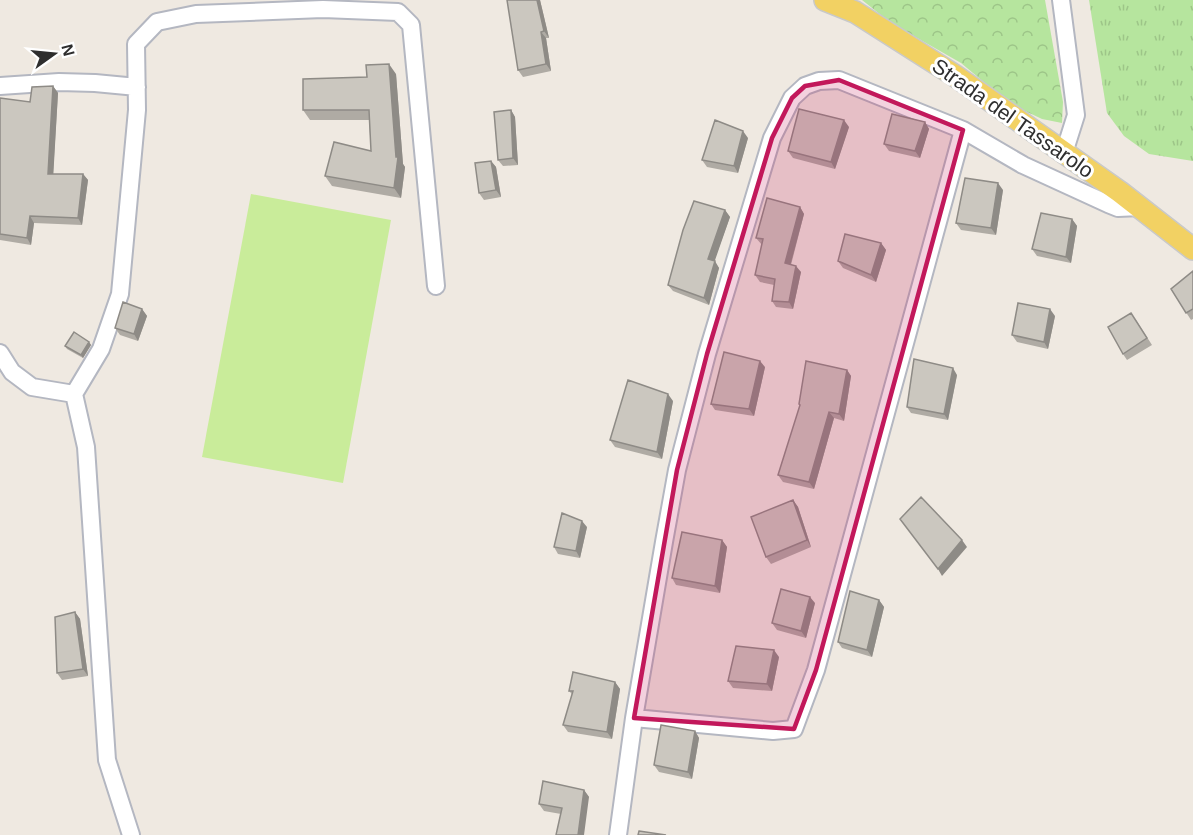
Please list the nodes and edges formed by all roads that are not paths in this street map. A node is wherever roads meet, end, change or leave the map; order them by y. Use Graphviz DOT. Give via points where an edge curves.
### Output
graph roads {
  1 [pos="825,0"];
  2 [pos="1061,0"];
  3 [pos="0,86"];
  4 [pos="137,87"];
  5 [pos="963,130"];
  6 [pos="1064,153"];
  7 [pos="1140,207"];
  8 [pos="1193,249"];
  9 [pos="436,286"];
  10 [pos="0,353"];
  11 [pos="74,394"];
  12 [pos="634,718"];
  13 [pos="131,835"];
  14 [pos="618,835"];
  1 -- 6 [label="main road, Strada del Tassarolo" via="855,12"];
  2 -- 6 [label="street" via="1076,115"];
  3 -- 4 [label="street" via="71,82"];
  4 -- 9 [label="street" via="136,44 158,22 196,14 323,9 399,12 411,25"];
  4 -- 11 [label="street" via="120,294 101,349"];
  5 -- 7 [label="street" via="1023,165 1108,204 1118,208"];
  5 -- 12 [label="street" via="816,670 794,729 773,731"];
  5 -- 12 [label="street" via="839,80 805,86 792,98 772,138 693,407 675,481"];
  6 -- 7 [label="main road, Strada del Tassarolo"];
  7 -- 8 [label="main road, Strada del Tassarolo"];
  10 -- 11 [label="street" via="12,372 32,387"];
  11 -- 13 [label="street" via="86,447 107,760"];
  12 -- 14 [label="street"];
}
